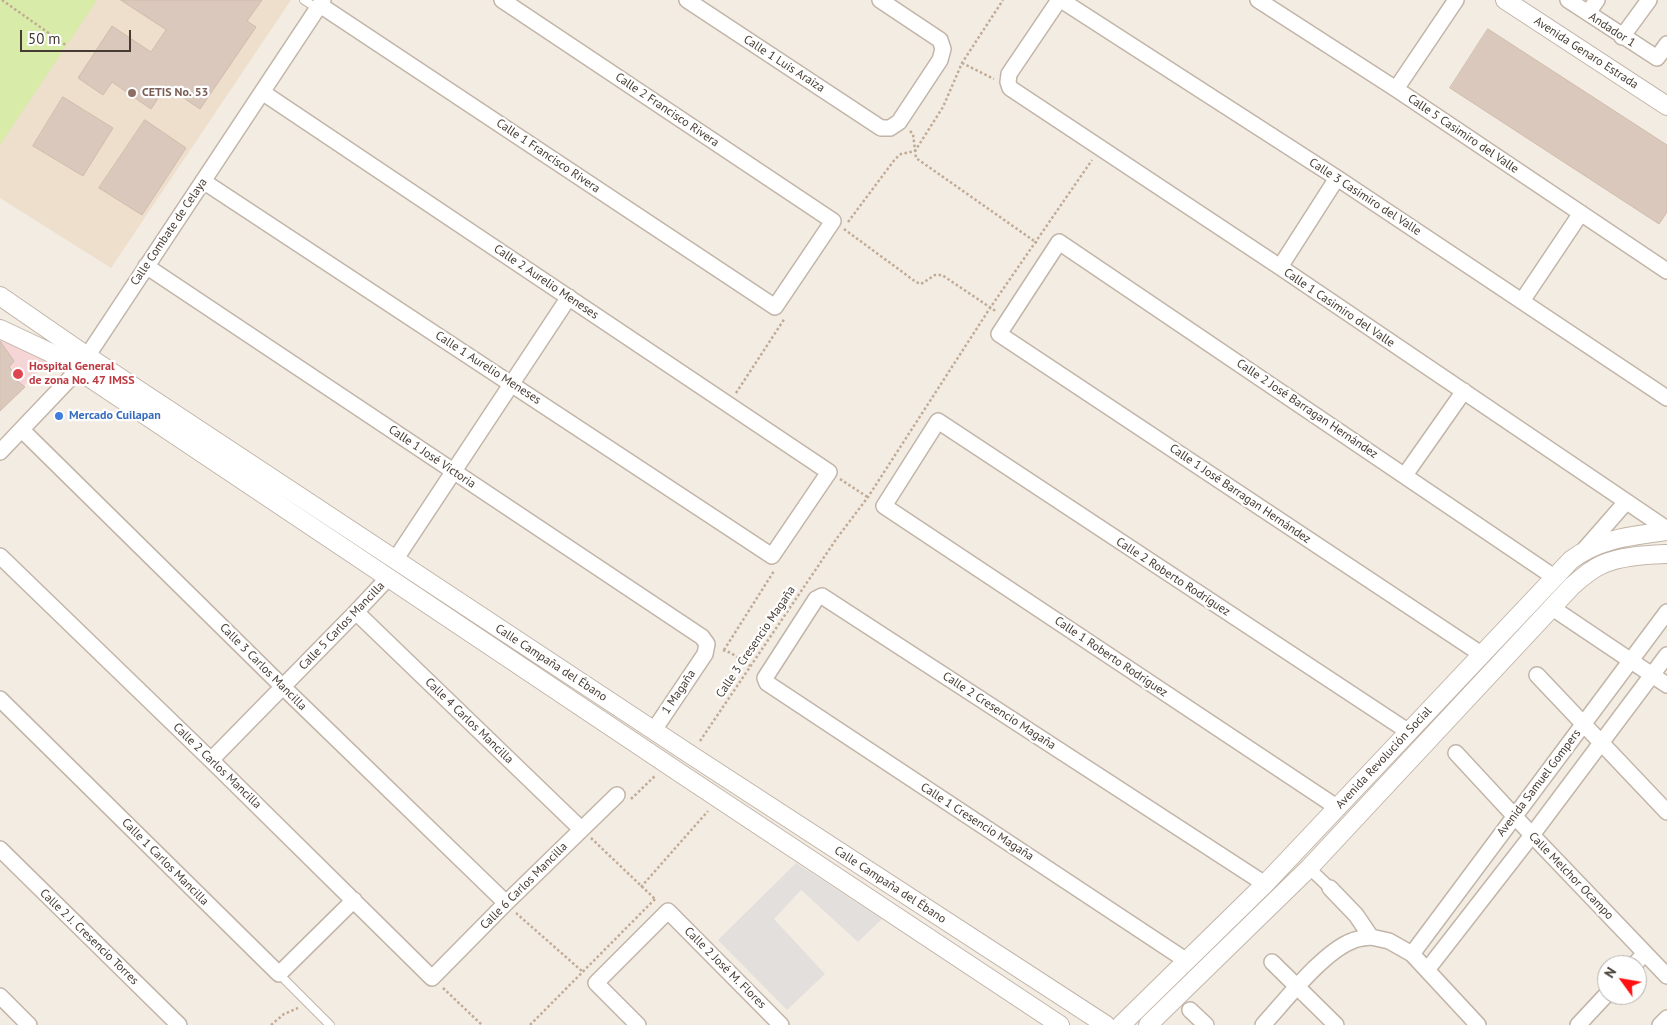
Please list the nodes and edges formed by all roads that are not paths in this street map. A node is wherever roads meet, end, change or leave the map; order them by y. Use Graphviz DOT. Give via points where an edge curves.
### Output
graph roads {
  1 [pos="304,0"];
  2 [pos="502,0"];
  3 [pos="687,0"];
  4 [pos="880,0"];
  5 [pos="1060,0"];
  6 [pos="1258,0"];
  7 [pos="1456,0"];
  8 [pos="1505,0"];
  9 [pos="1568,0"];
  10 [pos="1597,0"];
  11 [pos="1649,0"];
  12 [pos="320,4"];
  13 [pos="1588,13"];
  14 [pos="1622,36"];
  15 [pos="1667,44"];
  16 [pos="1396,89"];
  17 [pos="262,92"];
  18 [pos="1667,106"];
  19 [pos="1337,178"];
  20 [pos="203,181"];
  21 [pos="1581,213"];
  22 [pos="146,266"];
  23 [pos="1280,267"];
  24 [pos="1667,271"];
  25 [pos="0,296"];
  26 [pos="569,297"];
  27 [pos="1522,301"];
  28 [pos="775,307"];
  29 [pos="0,329"];
  30 [pos="999,334"];
  31 [pos="82,363"];
  32 [pos="512,383"];
  33 [pos="1464,391"];
  34 [pos="1667,398"];
  35 [pos="938,421"];
  36 [pos="22,430"];
  37 [pos="0,452"];
  38 [pos="454,472"];
  39 [pos="1406,475"];
  40 [pos="1626,502"];
  41 [pos="1667,530"];
  42 [pos="1584,550"];
  43 [pos="1667,554"];
  44 [pos="0,556"];
  45 [pos="772,556"];
  46 [pos="395,560"];
  47 [pos="1554,577"];
  48 [pos="388,578"];
  49 [pos="1551,607"];
  50 [pos="356,612"];
  51 [pos="1667,612"];
  52 [pos="706,649"];
  53 [pos="532,650"];
  54 [pos="1481,654"];
  55 [pos="1667,655"];
  56 [pos="1631,660"];
  57 [pos="522,667"];
  58 [pos="1537,675"];
  59 [pos="1652,675"];
  60 [pos="766,680"];
  61 [pos="1667,685"];
  62 [pos="283,688"];
  63 [pos="0,699"];
  64 [pos="1583,724"];
  65 [pos="654,730"];
  66 [pos="1409,732"];
  67 [pos="1602,744"];
  68 [pos="1456,753"];
  69 [pos="211,760"];
  70 [pos="617,795"];
  71 [pos="1338,808"];
  72 [pos="1667,812"];
  73 [pos="1514,816"];
  74 [pos="581,829"];
  75 [pos="1532,835"];
  76 [pos="0,849"];
  77 [pos="1309,868"];
  78 [pos="1265,884"];
  79 [pos="1330,888"];
  80 [pos="354,900"];
  81 [pos="506,903"];
  82 [pos="1371,937"];
  83 [pos="1412,954"];
  84 [pos="1645,954"];
  85 [pos="1187,961"];
  86 [pos="1272,962"];
  87 [pos="1427,970"];
  88 [pos="279,974"];
  89 [pos="1667,976"];
  90 [pos="432,978"];
  91 [pos="1298,986"];
  92 [pos="0,996"];
  93 [pos="1177,996"];
  94 [pos="1597,1005"];
  95 [pos="1190,1010"];
  96 [pos="1667,1018"];
  97 [pos="1086,1019"];
  98 [pos="29,1025"];
  99 [pos="179,1025"];
  100 [pos="330,1025"];
  101 [pos="638,1025"];
  102 [pos="781,1025"];
  103 [pos="1060,1025"];
  104 [pos="1106,1025"];
  105 [pos="1121,1025"];
  106 [pos="1148,1025"];
  107 [pos="1206,1025"];
  108 [pos="1263,1025"];
  109 [pos="1336,1025"];
  110 [pos="1478,1025"];
  111 [pos="1578,1025"];
  112 [pos="1660,1025"];
  1 -- 12 [label="lane"];
  2 -- 28 [label="street, Calle 2 Francisco Rivera" via="833,220"];
  3 -- 4 [label="street, Calle 1 Luis Araiza" via="881,128 890,128 898,122 940,60 943,49 940,40"];
  5 -- 19 [label="street, Calle 3 Casimiro del Valle"];
  5 -- 23 [label="street, Calle 1 Casimiro del Valle" via="1009,74 1009,85"];
  6 -- 16 [label="street, Calle 5 Casimiro del Valle"];
  7 -- 16 [label="street"];
  8 -- 18 [label="street, Avenida Genaro Estrada"];
  9 -- 13 [label="street, Andador 1"];
  10 -- 13 [label="street"];
  11 -- 14 [label="street"];
  12 -- 17 [label="street, Calle Combate de Celaya"];
  12 -- 28 [label="street, Calle 1 Francisco Rivera"];
  13 -- 14 [label="street, Andador 1"];
  14 -- 15 [label="street, Andador 1" via="1657,58"];
  16 -- 21 [label="street, Calle 5 Casimiro del Valle"];
  17 -- 20 [label="street, Calle Combate de Celaya"];
  17 -- 26 [label="street, Calle 2 Aurelio Meneses"];
  19 -- 23 [label="street"];
  19 -- 27 [label="street, Calle 3 Casimiro del Valle"];
  20 -- 22 [label="street, Calle Combate de Celaya"];
  20 -- 32 [label="street, Calle 1 Aurelio Meneses"];
  21 -- 24 [label="street, Calle 5 Casimiro del Valle"];
  21 -- 27 [label="street"];
  22 -- 31 [label="street, Calle Combate de Celaya"];
  22 -- 38 [label="street, Calle 1 José Victoria"];
  23 -- 33 [label="street, Calle 1 Casimiro del Valle"];
  25 -- 31 [label="street, Calle Campaña del Ébano"];
  26 -- 32 [label="street"];
  26 -- 45 [label="street, Calle 2 Aurelio Meneses" via="830,472"];
  27 -- 34 [label="street, Calle 3 Casimiro del Valle"];
  29 -- 31 [label="street, Calle Campaña del Ébano"];
  30 -- 39 [label="street, Calle 2 José Barragan Hernández" via="1055,247"];
  30 -- 54 [label="street, Calle 1 José Barragan Hernández"];
  31 -- 36 [label="street, Calle Combate de Celaya"];
  31 -- 46 [label="street, Calle Campaña del Ébano"];
  31 -- 48 [label="street, Calle Campaña del Ébano"];
  32 -- 38 [label="street"];
  32 -- 45 [label="street, Calle 1 Aurelio Meneses"];
  33 -- 39 [label="street"];
  33 -- 40 [label="street, Calle 1 Casimiro del Valle"];
  35 -- 66 [label="street, Calle 2 Roberto Rodríguez"];
  35 -- 71 [label="street, Calle 1 Roberto Rodríguez" via="884,506"];
  36 -- 37 [label="street, Calle Combate de Celaya"];
  36 -- 62 [label="street, Calle 3 Carlos Mancilla"];
  38 -- 46 [label="street"];
  38 -- 52 [label="street, Calle 1 José Victoria" via="702,637"];
  39 -- 47 [label="street, Calle 2 José Barragan Hernández"];
  40 -- 41 [label="street, Calle 1 Casimiro del Valle"];
  40 -- 42 [label="street"];
  41 -- 42 [label="street, Avenida Revolución Social" via="1624,537"];
  42 -- 47 [label="street, Avenida Revolución Social"];
  43 -- 49 [label="street, Avenida Revolución Social" via="1619,559 1601,565 1586,573"];
  44 -- 69 [label="street, Calle 2 Carlos Mancilla"];
  46 -- 53 [label="street, Calle Campaña del Ébano"];
  47 -- 54 [label="street, Avenida Revolución Social"];
  48 -- 50 [label="street, Calle 5 Carlos Mancilla"];
  48 -- 57 [label="street, Calle Campaña del Ébano"];
  49 -- 56 [label="street"];
  49 -- 77 [label="street, Avenida Revolución Social"];
  50 -- 62 [label="street, Calle 5 Carlos Mancilla"];
  50 -- 74 [label="street, Calle 4 Carlos Mancilla"];
  51 -- 56 [label="street, Avenida Samuel Gompers"];
  52 -- 65 [label="street, 1 Magaña"];
  53 -- 57 [label="street"];
  53 -- 65 [label="street, Calle Campaña del Ébano"];
  54 -- 66 [label="street, Avenida Revolución Social"];
  55 -- 59 [label="street, Avenida Samuel Gompers"];
  56 -- 59 [label="street"];
  56 -- 64 [label="street, Avenida Samuel Gompers"];
  57 -- 103 [label="street, Calle Campaña del Ébano"];
  58 -- 64 [label="street"];
  59 -- 61 [label="street"];
  59 -- 67 [label="street, Avenida Samuel Gompers"];
  60 -- 78 [label="street, Calle 2 Cresencio Magaña" via="816,599 822,596"];
  60 -- 85 [label="street, Calle 1 Cresencio Magaña"];
  62 -- 69 [label="street, Calle 5 Carlos Mancilla"];
  62 -- 81 [label="street, Calle 3 Carlos Mancilla"];
  63 -- 88 [label="street, Calle 1 Carlos Mancilla"];
  64 -- 67 [label="street"];
  64 -- 73 [label="street, Avenida Samuel Gompers"];
  65 -- 97 [label="street, Calle Campaña del Ébano"];
  66 -- 71 [label="street, Avenida Revolución Social"];
  67 -- 72 [label="street"];
  67 -- 75 [label="street, Avenida Samuel Gompers"];
  68 -- 73 [label="street, Calle Melchor Ocampo"];
  69 -- 80 [label="street, Calle 2 Carlos Mancilla"];
  70 -- 74 [label="street, Calle 6 Carlos Mancilla"];
  71 -- 78 [label="street, Avenida Revolución Social"];
  73 -- 75 [label="street, Calle Melchor Ocampo"];
  73 -- 83 [label="street, Avenida Samuel Gompers"];
  74 -- 81 [label="street, Calle 6 Carlos Mancilla"];
  75 -- 84 [label="street, Calle Melchor Ocampo"];
  75 -- 87 [label="street, Avenida Samuel Gompers"];
  76 -- 99 [label="street, Calle 2 J. Cresencio Torres"];
  77 -- 79 [label="street"];
  77 -- 93 [label="street, Avenida Revolución Social"];
  78 -- 85 [label="street, Avenida Revolución Social"];
  79 -- 82 [label="street"];
  80 -- 88 [label="street"];
  80 -- 90 [label="street, Calle 2 Carlos Mancilla"];
  81 -- 90 [label="street, Calle 6 Carlos Mancilla"];
  82 -- 83 [label="street" via="1389,941"];
  82 -- 91 [label="street" via="1352,940 1332,953"];
  83 -- 87 [label="street"];
  84 -- 89 [label="street, Calle Melchor Ocampo"];
  85 -- 105 [label="street, Avenida Revolución Social"];
  86 -- 91 [label="street"];
  87 -- 110 [label="street"];
  88 -- 100 [label="lane, Calle 1 Carlos Mancilla"];
  91 -- 108 [label="street"];
  91 -- 109 [label="street"];
  92 -- 98 [label="street"];
  93 -- 95 [label="street"];
  93 -- 106 [label="street, Avenida Revolución Social"];
  94 -- 111 [label="street"];
  95 -- 107 [label="street"];
  96 -- 112 [label="street"];
  97 -- 104 [label="street, Calle Campaña del Ébano"];
  101 -- 102 [label="street, Calle 2 José M. Flores" via="596,983 668,911"];
}
